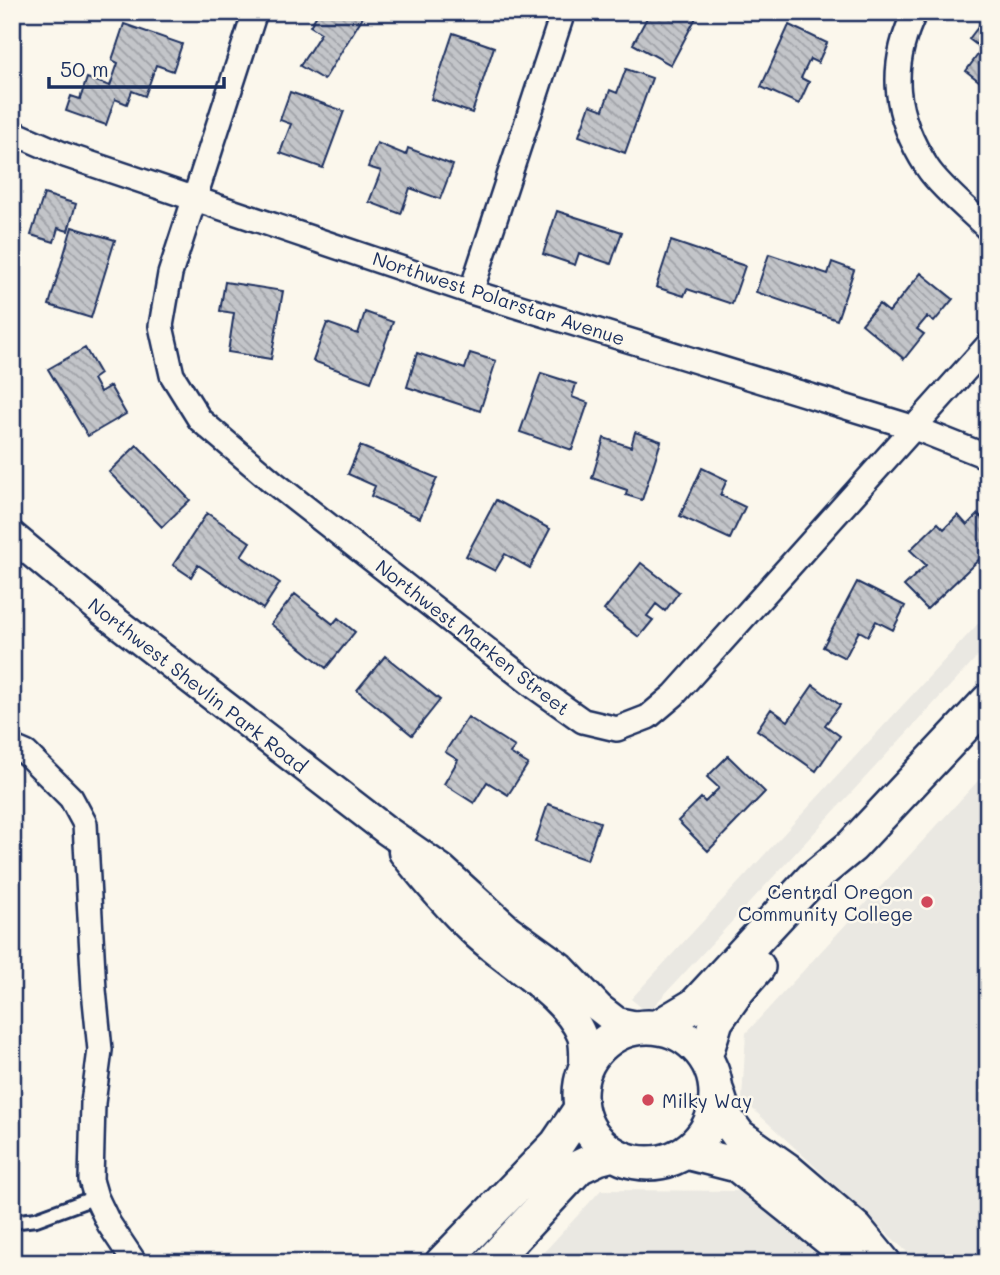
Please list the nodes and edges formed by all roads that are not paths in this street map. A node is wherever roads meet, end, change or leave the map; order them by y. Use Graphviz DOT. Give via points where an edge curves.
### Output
graph roads {
  1 [pos="255,12"];
  2 [pos="564,12"];
  3 [pos="915,12"];
  4 [pos="12,132"];
  5 [pos="194,198"];
  6 [pos="988,229"];
  7 [pos="471,292"];
  8 [pos="988,345"];
  9 [pos="915,428"];
  10 [pos="988,457"];
  11 [pos="12,536"];
  12 [pos="988,701"];
  13 [pos="12,747"];
  14 [pos="386,830"];
  15 [pos="852,846"];
  16 [pos="650,1027"];
  17 [pos="705,1057"];
  18 [pos="584,1068"];
  19 [pos="717,1092"];
  20 [pos="580,1110"];
  21 [pos="686,1152"];
  22 [pos="612,1154"];
  23 [pos="96,1198"];
  24 [pos="12,1222"];
  25 [pos="135,1263"];
  26 [pos="442,1263"];
  27 [pos="490,1263"];
  28 [pos="859,1263"];
  29 [pos="884,1263"];
  1 -- 5 [label="street, Northwest Marken Street"];
  2 -- 7 [label="street"];
  3 -- 6 [label="street" via="900,60 897,92 903,121 928,168"];
  4 -- 5 [label="street, Northwest Polarstar Avenue" via="65,155"];
  5 -- 7 [label="street, Northwest Polarstar Avenue"];
  5 -- 9 [label="street, Northwest Marken Street" via="170,274 161,326 172,375 200,420 273,482 583,721 617,729 648,717 674,695"];
  7 -- 9 [label="street, Northwest Polarstar Avenue"];
  8 -- 9 [label="street, Northwest Marken Street"];
  9 -- 10 [label="street, Northwest Polarstar Avenue"];
  11 -- 14 [label="street, Northwest Shevlin Park Road"];
  12 -- 15 [label="main road"];
  13 -- 23 [label="street" via="26,753 71,798 85,824 100,1050 91,1152"];
  14 -- 16 [label="street, Northwest Shevlin Park Road" via="442,869 508,929 559,966 598,1008 617,1021"];
  14 -- 18 [label="street, Northwest Shevlin Park Road" via="428,884 476,934 558,1003 576,1024 582,1037"];
  15 -- 16 [label="main road" via="812,879 695,1004"];
  15 -- 17 [label="main road" via="822,894 716,1021"];
  16 -- 17 [label="main road" via="676,1032"];
  16 -- 18 [label="main road" via="608,1038"];
  17 -- 19 [label="main road"];
  18 -- 20 [label="main road"];
  19 -- 21 [label="main road" via="709,1126"];
  19 -- 29 [label="main road" via="725,1117 739,1136 856,1229"];
  20 -- 22 [label="main road" via="587,1128"];
  20 -- 26 [label="main road" via="557,1144"];
  21 -- 22 [label="main road" via="649,1164"];
  21 -- 28 [label="main road" via="737,1166"];
  22 -- 27 [label="main road" via="579,1167"];
  23 -- 24 [label="lane" via="36,1219"];
  23 -- 25 [label="street"];
}
